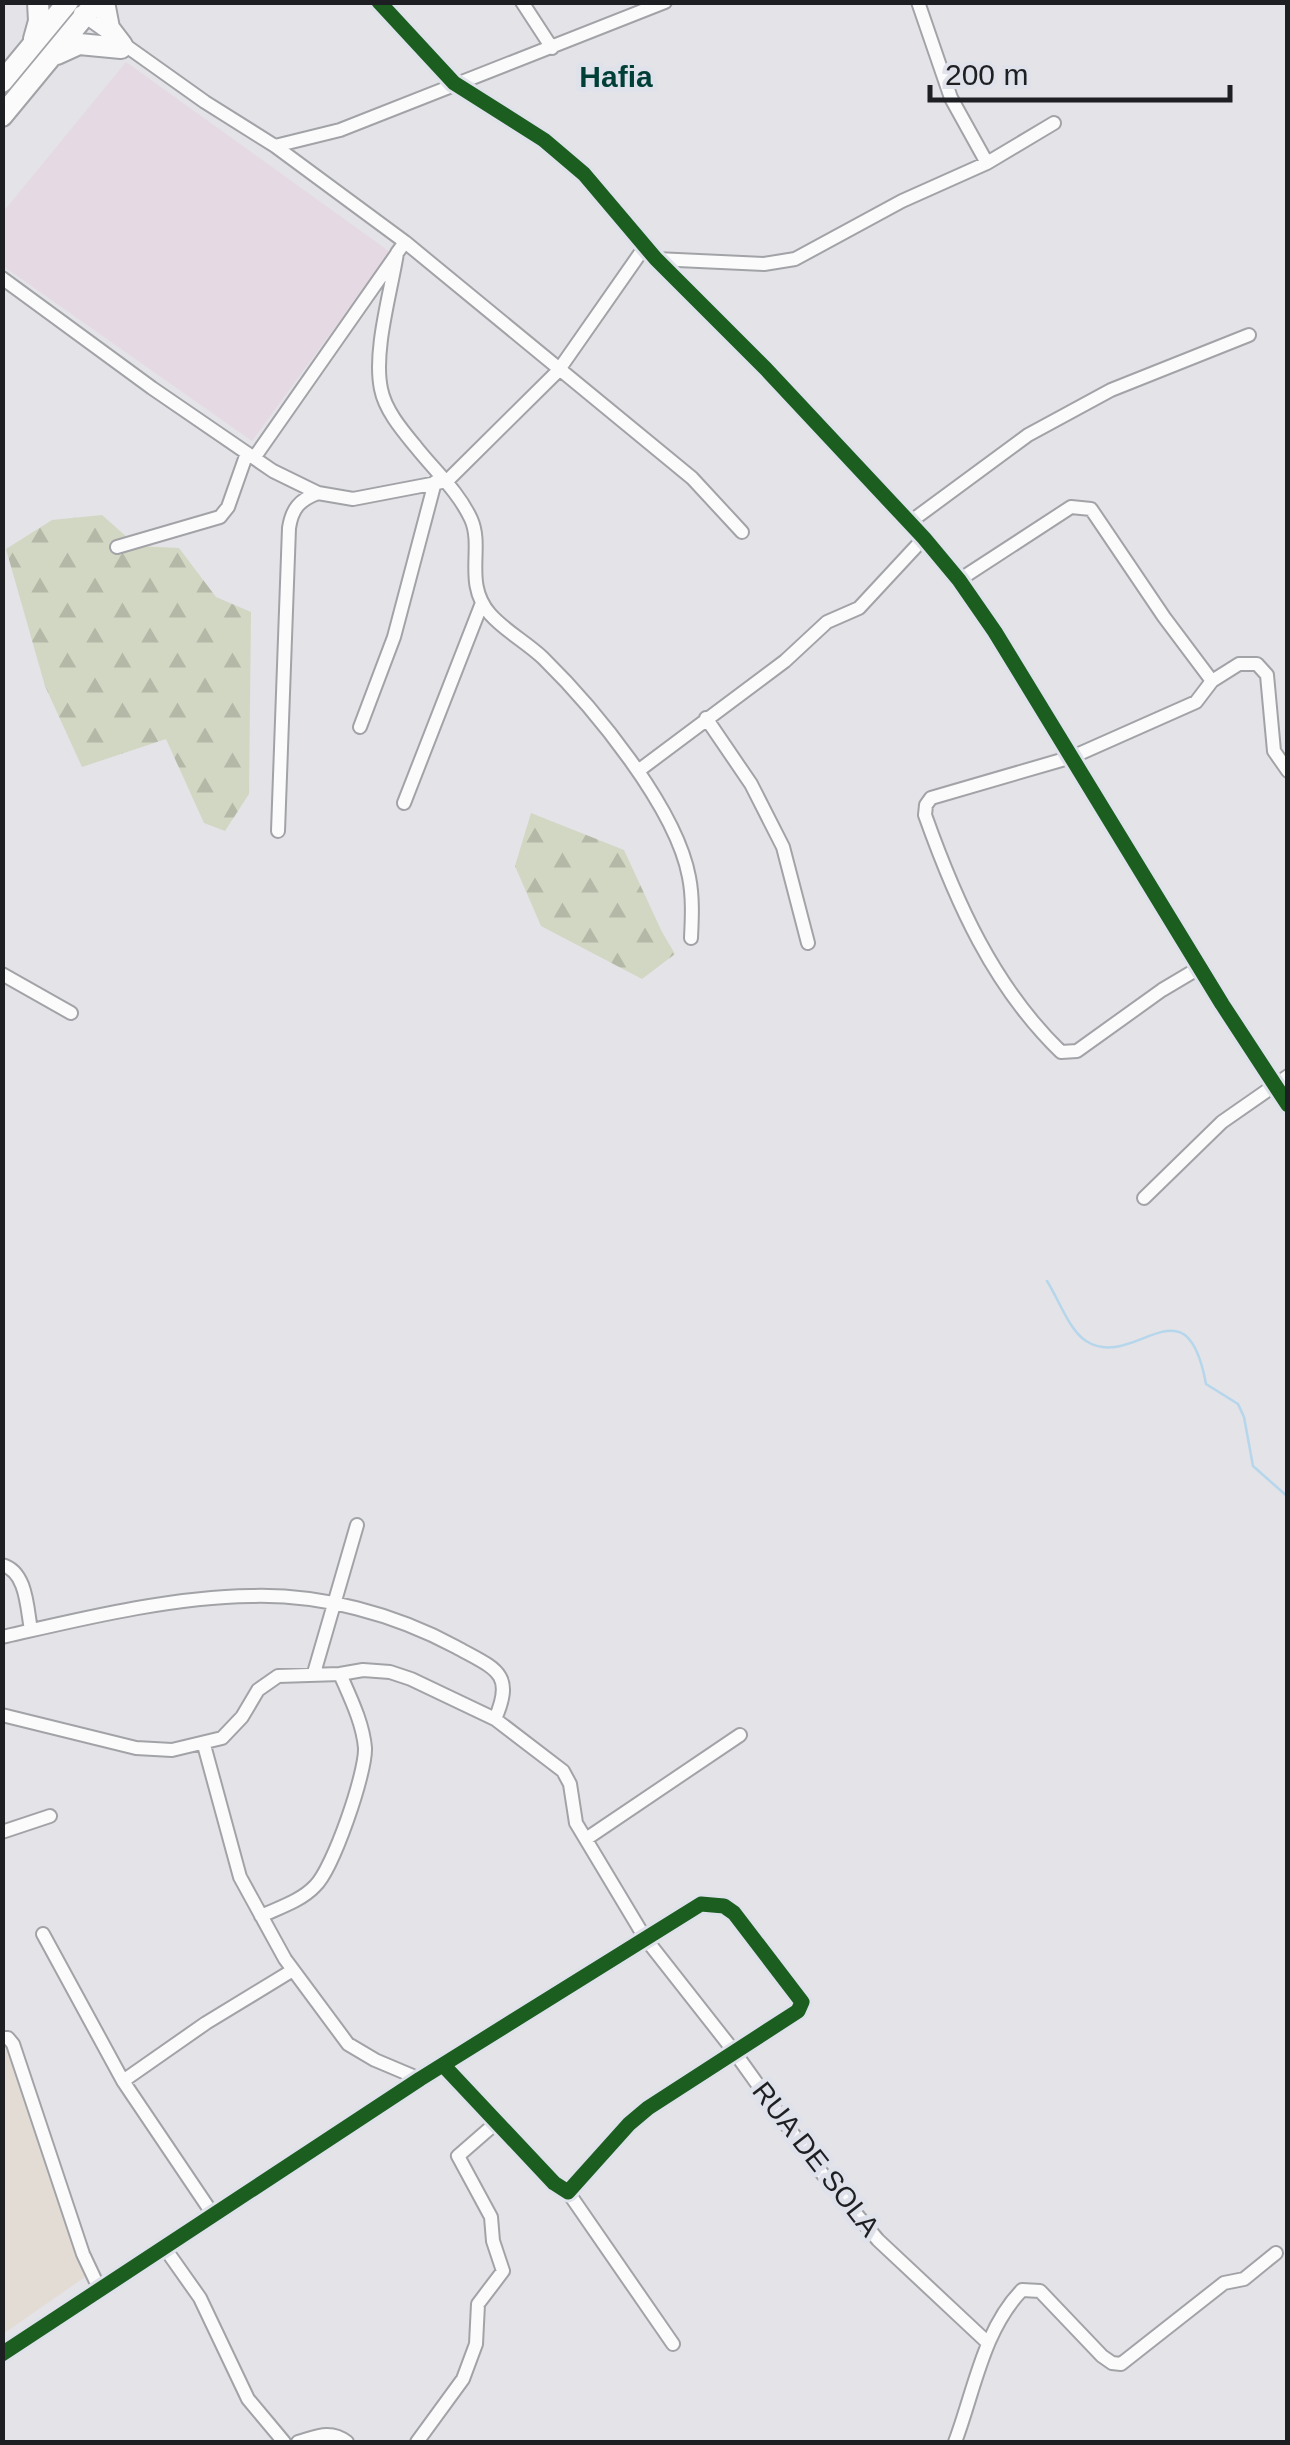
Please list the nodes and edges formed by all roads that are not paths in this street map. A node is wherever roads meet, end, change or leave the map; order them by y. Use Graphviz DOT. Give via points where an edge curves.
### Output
graph roads {
  1 [pos="38,2"];
  2 [pos="104,2"];
  3 [pos="379,2"];
  4 [pos="522,2"];
  5 [pos="624,2"];
  6 [pos="665,2"];
  7 [pos="918,2"];
  8 [pos="71,8"];
  9 [pos="629,17"];
  10 [pos="125,48"];
  11 [pos="552,48"];
  12 [pos="39,55"];
  13 [pos="2,82"];
  14 [pos="454,83"];
  15 [pos="2,116"];
  16 [pos="1054,123"];
  17 [pos="276,146"];
  18 [pos="988,163"];
  19 [pos="646,245"];
  20 [pos="401,248"];
  21 [pos="656,258"];
  22 [pos="2,278"];
  23 [pos="1249,335"];
  24 [pos="558,371"];
  25 [pos="250,456"];
  26 [pos="441,481"];
  27 [pos="318,493"];
  28 [pos="910,522"];
  29 [pos="742,532"];
  30 [pos="924,538"];
  31 [pos="117,547"];
  32 [pos="959,580"];
  33 [pos="482,603"];
  34 [pos="1212,682"];
  35 [pos="706,718"];
  36 [pos="360,727"];
  37 [pos="1072,756"];
  38 [pos="638,771"];
  39 [pos="1288,771"];
  40 [pos="404,803"];
  41 [pos="278,831"];
  42 [pos="691,938"];
  43 [pos="808,943"];
  44 [pos="1199,968"];
  45 [pos="2,974"];
  46 [pos="70,1013"];
  47 [pos="1288,1076"];
  48 [pos="1274,1083"];
  49 [pos="1288,1105"];
  50 [pos="1144,1198"];
  51 [pos="357,1525"];
  52 [pos="2,1565"];
  53 [pos="335,1606"];
  54 [pos="31,1630"];
  55 [pos="2,1637"];
  56 [pos="314,1673"];
  57 [pos="340,1674"];
  58 [pos="2,1715"];
  59 [pos="495,1719"];
  60 [pos="740,1735"];
  61 [pos="204,1745"];
  62 [pos="50,1816"];
  63 [pos="2,1832"];
  64 [pos="586,1839"];
  65 [pos="260,1916"];
  66 [pos="43,1934"];
  67 [pos="645,1938"];
  68 [pos="293,1970"];
  69 [pos="2,2038"];
  70 [pos="732,2050"];
  71 [pos="444,2066"];
  72 [pos="420,2080"];
  73 [pos="123,2082"];
  74 [pos="497,2122"];
  75 [pos="568,2192"];
  76 [pos="214,2216"];
  77 [pos="164,2247"];
  78 [pos="1276,2252"];
  79 [pos="99,2288"];
  80 [pos="988,2343"];
  81 [pos="673,2344"];
  82 [pos="2,2354"];
  83 [pos="284,2442"];
  84 [pos="298,2442"];
  85 [pos="347,2442"];
  86 [pos="417,2442"];
  87 [pos="955,2442"];
  1 -- 12 [label="main road"];
  2 -- 10 [label="main road" via="109,28"];
  3 -- 14 [label="street"];
  4 -- 11 [label="street"];
  5 -- 9 [label="street"];
  6 -- 9 [label="street"];
  7 -- 18 [label="street" via="951,98"];
  8 -- 10 [label="street"];
  8 -- 12 [label="main road"];
  9 -- 11 [label="street"];
  10 -- 12 [label="main road" via="79,44"];
  10 -- 17 [label="street"];
  11 -- 14 [label="street"];
  12 -- 13 [label="main road"];
  12 -- 15 [label="main road"];
  14 -- 17 [label="street" via="340,130"];
  14 -- 19 [label="street" via="544,140 606,196"];
  16 -- 18 [label="street"];
  17 -- 20 [label="street"];
  18 -- 21 [label="street" via="795,260"];
  19 -- 21 [label="street"];
  19 -- 24 [label="street"];
  20 -- 24 [label="street"];
  20 -- 25 [label="street"];
  20 -- 26 [label="street" via="381,350 381,389"];
  21 -- 28 [label="street"];
  22 -- 25 [label="street"];
  23 -- 28 [label="street" via="1111,390 1028,435"];
  24 -- 26 [label="street"];
  24 -- 29 [label="street" via="692,478"];
  25 -- 27 [label="street"];
  25 -- 31 [label="street" via="220,517"];
  26 -- 27 [label="street" via="352,499"];
  26 -- 33 [label="street" via="473,524"];
  26 -- 36 [label="street"];
  27 -- 41 [label="street" via="294,508 288,528"];
  28 -- 30 [label="street"];
  30 -- 32 [label="street"];
  30 -- 35 [label="street" via="859,608 827,622"];
  32 -- 34 [label="street" via="1071,507 1091,509"];
  32 -- 37 [label="street"];
  33 -- 38 [label="street" via="565,681"];
  33 -- 40 [label="street"];
  34 -- 37 [label="street" via="1196,702"];
  34 -- 39 [label="street" via="1239,664 1256,664 1266,675 1274,751"];
  35 -- 38 [label="street"];
  35 -- 43 [label="street" via="783,847"];
  37 -- 44 [label="street"];
  37 -- 44 [label="street" via="926,805 949,883 984,954 1066,1054"];
  38 -- 42 [label="street" via="684,858"];
  44 -- 48 [label="street"];
  45 -- 46 [label="street"];
  47 -- 48 [label="street"];
  48 -- 49 [label="street"];
  48 -- 50 [label="street" via="1203,1138"];
  51 -- 53 [label="street"];
  52 -- 54 [label="street" via="18,1575"];
  53 -- 54 [label="street" via="224,1597"];
  53 -- 56 [label="street"];
  53 -- 59 [label="street" via="413,1625 486,1665 503,1679"];
  54 -- 55 [label="street"];
  56 -- 57 [label="street, RUA DE SOLA"];
  56 -- 61 [label="street, RUA DE SOLA" via="267,1682 232,1730"];
  57 -- 59 [label="street, RUA DE SOLA" via="390,1672"];
  57 -- 65 [label="street" via="362,1733 361,1775 320,1880"];
  58 -- 61 [label="street" via="136,1748"];
  59 -- 64 [label="street, RUA DE SOLA" via="563,1771"];
  60 -- 64 [label="street"];
  61 -- 65 [label="street" via="240,1877"];
  62 -- 63 [label="street"];
  64 -- 67 [label="street, RUA DE SOLA"];
  65 -- 68 [label="street"];
  66 -- 73 [label="street"];
  67 -- 70 [label="street, RUA DE SOLA"];
  67 -- 70 [label="street" via="701,1904 734,1912 802,2002 798,2011"];
  67 -- 71 [label="street"];
  68 -- 72 [label="street" via="348,2044"];
  68 -- 73 [label="street"];
  69 -- 79 [label="street" via="14,2044"];
  70 -- 75 [label="street" via="629,2124"];
  70 -- 80 [label="street, RUA DE SOLA" via="854,2214"];
  71 -- 72 [label="street"];
  71 -- 74 [label="street"];
  72 -- 76 [label="street"];
  73 -- 76 [label="street"];
  74 -- 75 [label="street"];
  74 -- 86 [label="street" via="458,2156 490,2217 503,2271 478,2304 476,2344 463,2379"];
  75 -- 81 [label="street"];
  76 -- 77 [label="street"];
  77 -- 79 [label="street"];
  77 -- 83 [label="street" via="200,2298 248,2398"];
  78 -- 80 [label="street" via="1244,2280 1224,2283 1122,2364 1102,2356 1030,2288 1011,2301"];
  79 -- 82 [label="street"];
  80 -- 87 [label="street"];
  84 -- 85 [label="street" via="325,2434"];
}
